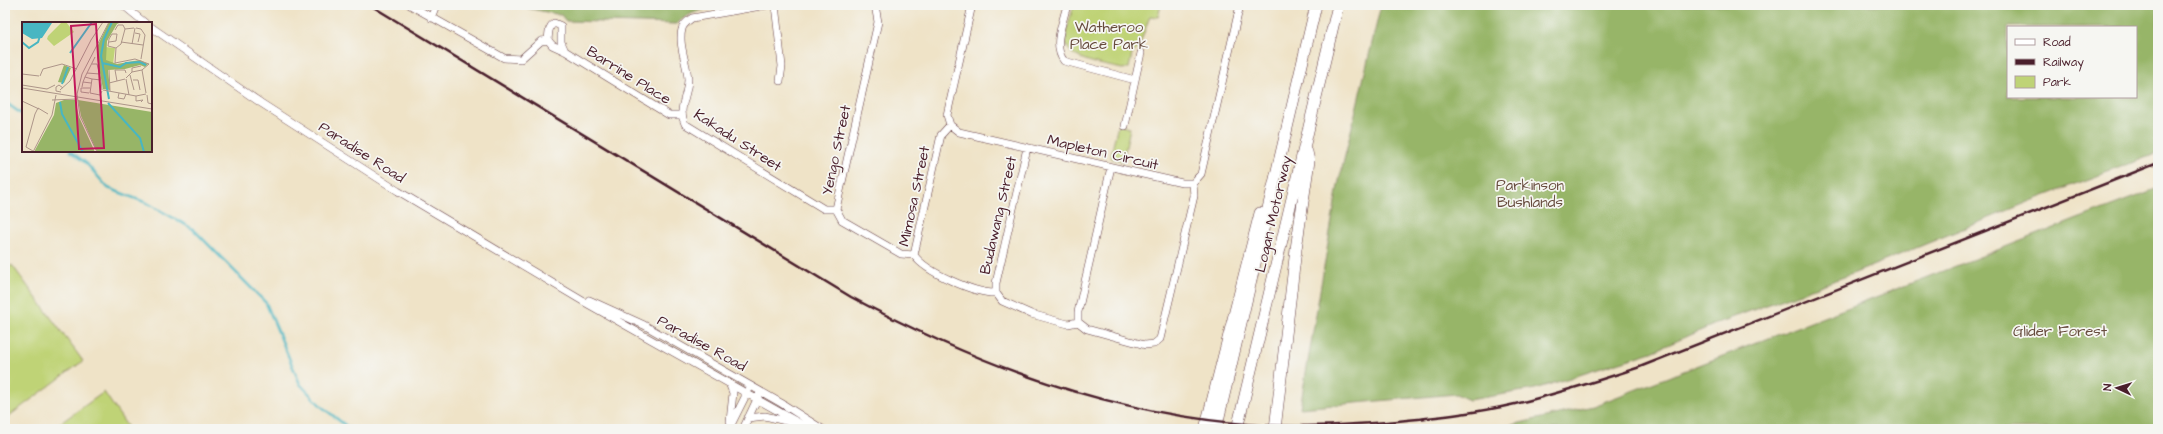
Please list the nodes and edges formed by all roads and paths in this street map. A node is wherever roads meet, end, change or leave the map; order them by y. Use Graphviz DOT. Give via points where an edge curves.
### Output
graph roads {
  1 [pos="123,5"];
  2 [pos="410,5"];
  3 [pos="436,5"];
  4 [pos="767,5"];
  5 [pos="775,5"];
  6 [pos="875,5"];
  7 [pos="972,5"];
  8 [pos="1067,5"];
  9 [pos="1240,5"];
  10 [pos="1316,5"];
  11 [pos="1338,5"];
  12 [pos="431,18"];
  13 [pos="144,22"];
  14 [pos="152,28"];
  15 [pos="548,40"];
  16 [pos="565,51"];
  17 [pos="1141,53"];
  18 [pos="1135,80"];
  19 [pos="780,81"];
  20 [pos="681,116"];
  21 [pos="950,125"];
  22 [pos="1125,126"];
  23 [pos="1306,142"];
  24 [pos="1027,148"];
  25 [pos="1279,162"];
  26 [pos="1111,168"];
  27 [pos="1193,183"];
  28 [pos="836,210"];
  29 [pos="914,255"];
  30 [pos="565,289"];
  31 [pos="996,293"];
  32 [pos="1078,322"];
  33 [pos="729,383"];
  34 [pos="751,386"];
  35 [pos="761,391"];
  36 [pos="747,393"];
  37 [pos="757,399"];
  38 [pos="748,418"];
  39 [pos="802,425"];
  40 [pos="729,429"];
  41 [pos="743,429"];
  42 [pos="810,429"];
  43 [pos="822,429"];
  44 [pos="1205,429"];
  45 [pos="1216,429"];
  46 [pos="1237,429"];
  47 [pos="1275,429"];
  1 -- 13 [label="street"];
  2 -- 12 [label="street"];
  3 -- 12 [label="street"];
  4 -- 20 [label="street, Kakadu Street" via="692,18 682,28 681,37 688,78"];
  5 -- 19 [label="street" via="782,66"];
  6 -- 28 [label="street, Yengo Street" via="878,22"];
  7 -- 21 [label="street" via="947,115"];
  8 -- 18 [label="street" via="1058,47 1059,55 1064,61"];
  9 -- 27 [label="street" via="1201,174"];
  10 -- 25 [label="highway, Logan Motorway"];
  11 -- 23 [label="highway, Logan Motorway"];
  12 -- 15 [label="street" via="504,58 521,59 541,41"];
  14 -- 30 [label="street, Paradise Road" via="398,191"];
  15 -- 16 [label="street, Barrine Place" via="552,45"];
  15 -- 16 [label="street, Barrine Place" via="551,25 559,23 562,48"];
  16 -- 20 [label="street, Barrine Place" via="669,115"];
  17 -- 18 [label="street"];
  18 -- 22 [label="street"];
  20 -- 28 [label="street, Kakadu Street" via="685,124 810,201 824,209"];
  21 -- 24 [label="street, Mapleton Circuit" via="959,132"];
  21 -- 29 [label="street, Mimosa Street" via="941,135"];
  23 -- 46 [label="highway, Logan Motorway"];
  23 -- 47 [label="highway" via="1309,161"];
  24 -- 26 [label="street, Mapleton Circuit"];
  24 -- 31 [label="street, Budawang Street" via="996,283"];
  25 -- 44 [label="highway" via="1268,183"];
  25 -- 45 [label="highway, Logan Motorway"];
  26 -- 27 [label="street, Mapleton Circuit"];
  26 -- 32 [label="street" via="1078,312"];
  27 -- 32 [label="street" via="1194,196 1160,339 1154,344 1145,345 1087,329"];
  28 -- 29 [label="street, Yengo Street" via="842,220 901,254"];
  29 -- 31 [label="street, Mimosa Street" via="919,263 936,273 985,293"];
  30 -- 33 [label="street, Paradise Road"];
  30 -- 34 [label="street, Paradise Road" via="644,325"];
  31 -- 32 [label="street, Budawang Street" via="1002,301 1031,314 1068,324"];
  33 -- 36 [label="street, Paradise Road"];
  33 -- 40 [label="street" via="733,393"];
  34 -- 35 [label="street, Paradise Road"];
  34 -- 36 [label="street"];
  35 -- 37 [label="street"];
  35 -- 43 [label="street, Paradise Road"];
  36 -- 37 [label="street, Paradise Road"];
  36 -- 40 [label="street"];
  37 -- 38 [label="street"];
  37 -- 39 [label="street, Paradise Road"];
  38 -- 39 [label="street" via="765,416"];
  38 -- 41 [label="street"];
  39 -- 42 [label="street, Paradise Road"];
}
